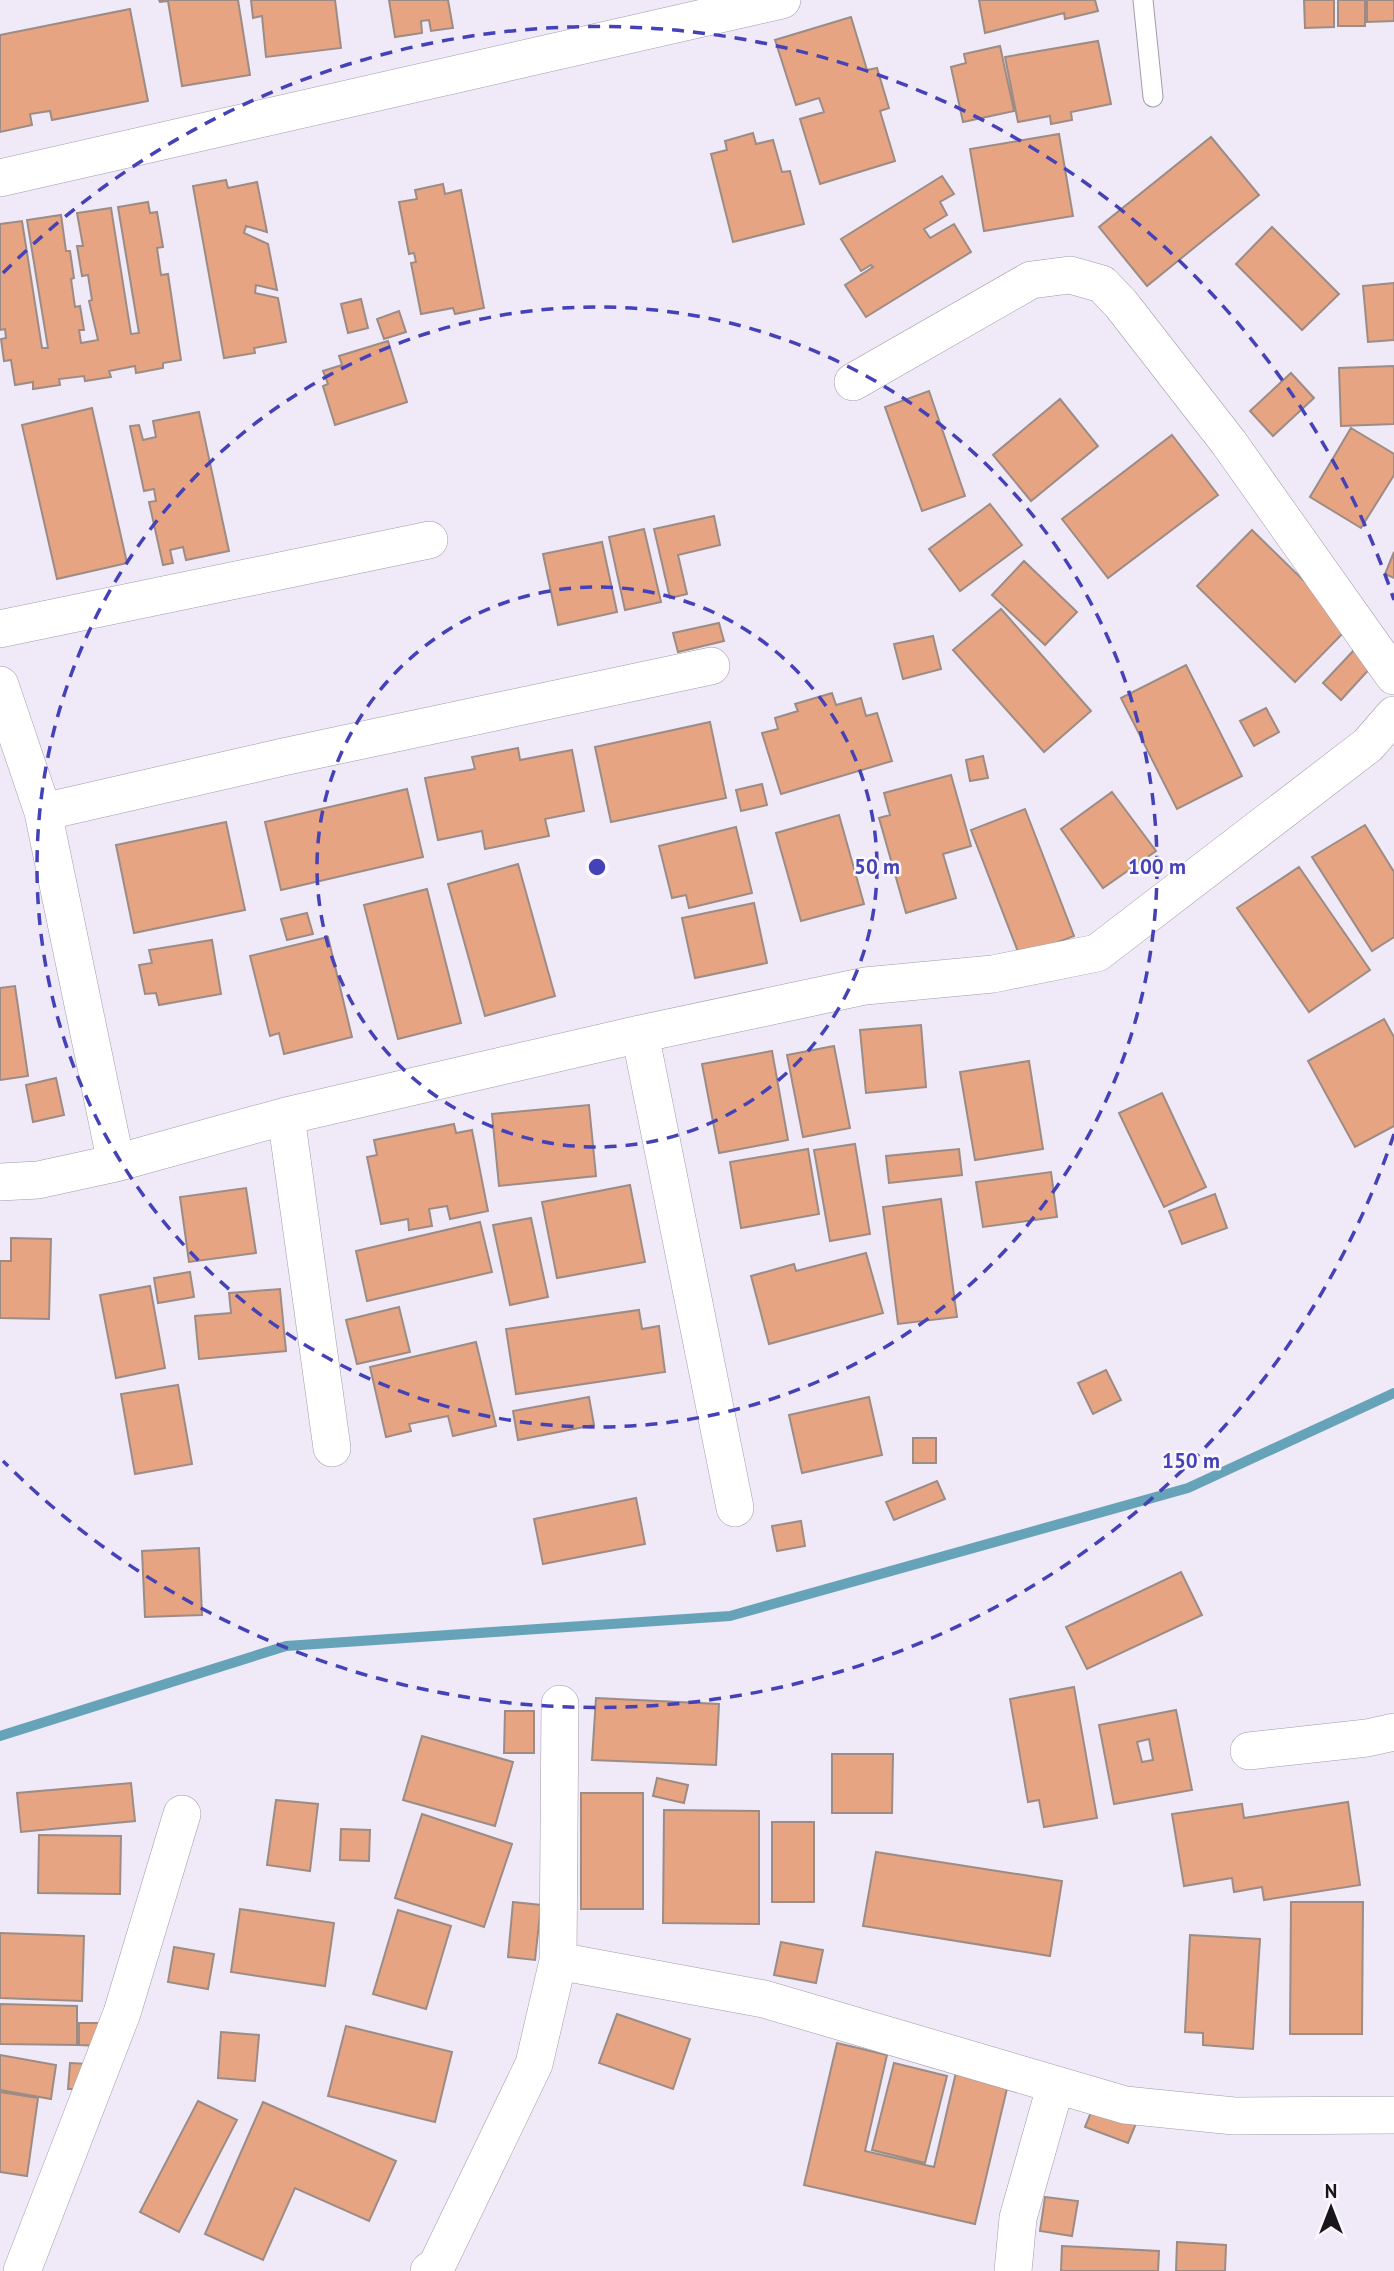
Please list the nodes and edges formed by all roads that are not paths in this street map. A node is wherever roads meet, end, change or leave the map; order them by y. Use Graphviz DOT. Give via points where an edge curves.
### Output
graph roads {
  1 [pos="782,0"];
  2 [pos="1143,0"];
  3 [pos="1153,97"];
  4 [pos="0,178"];
  5 [pos="853,382"];
  6 [pos="429,540"];
  7 [pos="0,629"];
  8 [pos="710,666"];
  9 [pos="1394,676"];
  10 [pos="0,689"];
  11 [pos="1394,715"];
  12 [pos="1381,754"];
  13 [pos="43,812"];
  14 [pos="640,1034"];
  15 [pos="286,1116"];
  16 [pos="116,1163"];
  17 [pos="0,1182"];
  18 [pos="332,1448"];
  19 [pos="735,1508"];
  20 [pos="560,1704"];
  21 [pos="1394,1732"];
  22 [pos="1249,1751"];
  23 [pos="182,1814"];
  24 [pos="558,1961"];
  25 [pos="1058,2086"];
  26 [pos="1394,2115"];
  27 [pos="22,2271"];
  28 [pos="429,2271"];
  29 [pos="1013,2271"];
  1 -- 4 [label="street"];
  2 -- 3 [label="lane"];
  5 -- 9 [label="street" via="1031,280 1070,275 1102,284 1229,443"];
  6 -- 7 [label="street"];
  8 -- 13 [label="street"];
  10 -- 13 [label="street"];
  11 -- 12 [label="street"];
  12 -- 14 [label="street" via="1097,953 993,974 865,986"];
  13 -- 16 [label="street"];
  14 -- 15 [label="street"];
  14 -- 19 [label="street"];
  15 -- 16 [label="street"];
  15 -- 18 [label="street"];
  16 -- 17 [label="street" via="38,1180"];
  20 -- 24 [label="street"];
  21 -- 22 [label="street"];
  23 -- 27 [label="street" via="122,2013"];
  24 -- 25 [label="street" via="764,1999"];
  24 -- 28 [label="street" via="534,2064 437,2265"];
  25 -- 26 [label="street" via="1125,2105 1234,2116"];
  25 -- 29 [label="street" via="1018,2218"];
}
